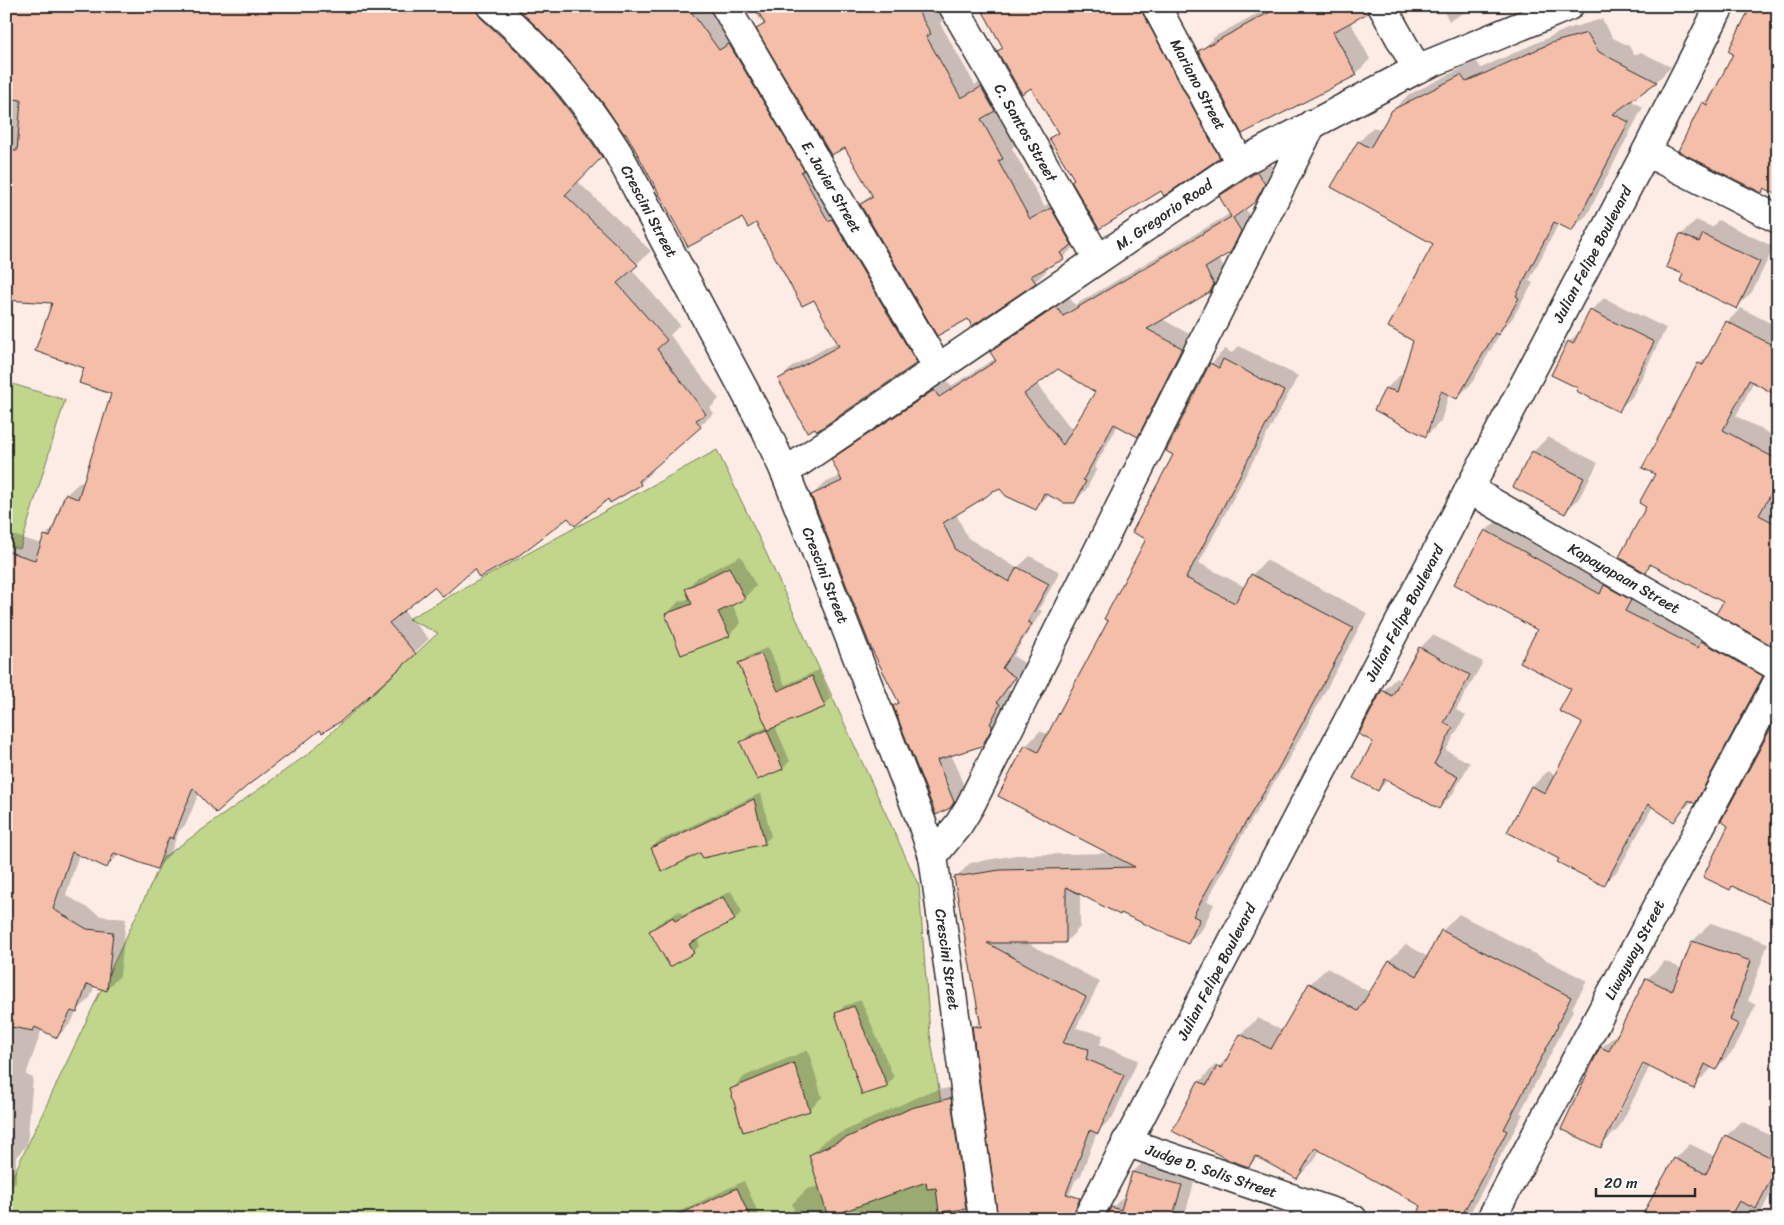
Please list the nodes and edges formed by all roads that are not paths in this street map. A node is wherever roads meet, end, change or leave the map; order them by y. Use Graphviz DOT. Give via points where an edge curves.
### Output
graph roads {
  1 [pos="491,6"];
  2 [pos="725,6"];
  3 [pos="953,6"];
  4 [pos="1156,6"];
  5 [pos="1382,6"];
  6 [pos="1569,6"];
  7 [pos="1720,6"];
  8 [pos="1417,69"];
  9 [pos="1312,124"];
  10 [pos="1646,152"];
  11 [pos="1240,163"];
  12 [pos="1778,219"];
  13 [pos="1098,259"];
  14 [pos="938,368"];
  15 [pos="785,472"];
  16 [pos="1469,489"];
  17 [pos="1778,667"];
  18 [pos="1778,681"];
  19 [pos="932,856"];
  20 [pos="1126,1142"];
  21 [pos="983,1219"];
  22 [pos="1087,1219"];
  23 [pos="1353,1219"];
  24 [pos="1491,1219"];
  1 -- 15 [label="street, Crescini Street" via="533,43 605,132"];
  2 -- 14 [label="street, E. Javier Street"];
  3 -- 13 [label="street, C. Santos Street"];
  4 -- 11 [label="street, Mariano Street"];
  5 -- 8 [label="street"];
  6 -- 8 [label="street, M. Gregorio Road"];
  7 -- 10 [label="street, Julian Felipe Boulevard"];
  8 -- 9 [label="street, M. Gregorio Road"];
  9 -- 11 [label="street, M. Gregorio Road"];
  9 -- 19 [label="street" via="970,806"];
  10 -- 12 [label="street"];
  10 -- 16 [label="street, Julian Felipe Boulevard"];
  11 -- 13 [label="street, M. Gregorio Road"];
  13 -- 14 [label="street, M. Gregorio Road"];
  14 -- 15 [label="street, M. Gregorio Road"];
  15 -- 19 [label="street, Crescini Street"];
  16 -- 17 [label="street, Kapayapaan Street"];
  16 -- 20 [label="street, Julian Felipe Boulevard"];
  18 -- 24 [label="street, Liwayway Street"];
  19 -- 21 [label="street, Crescini Street"];
  20 -- 22 [label="street, Julian Felipe Boulevard"];
  20 -- 23 [label="street, Judge D. Solis Street"];
}
